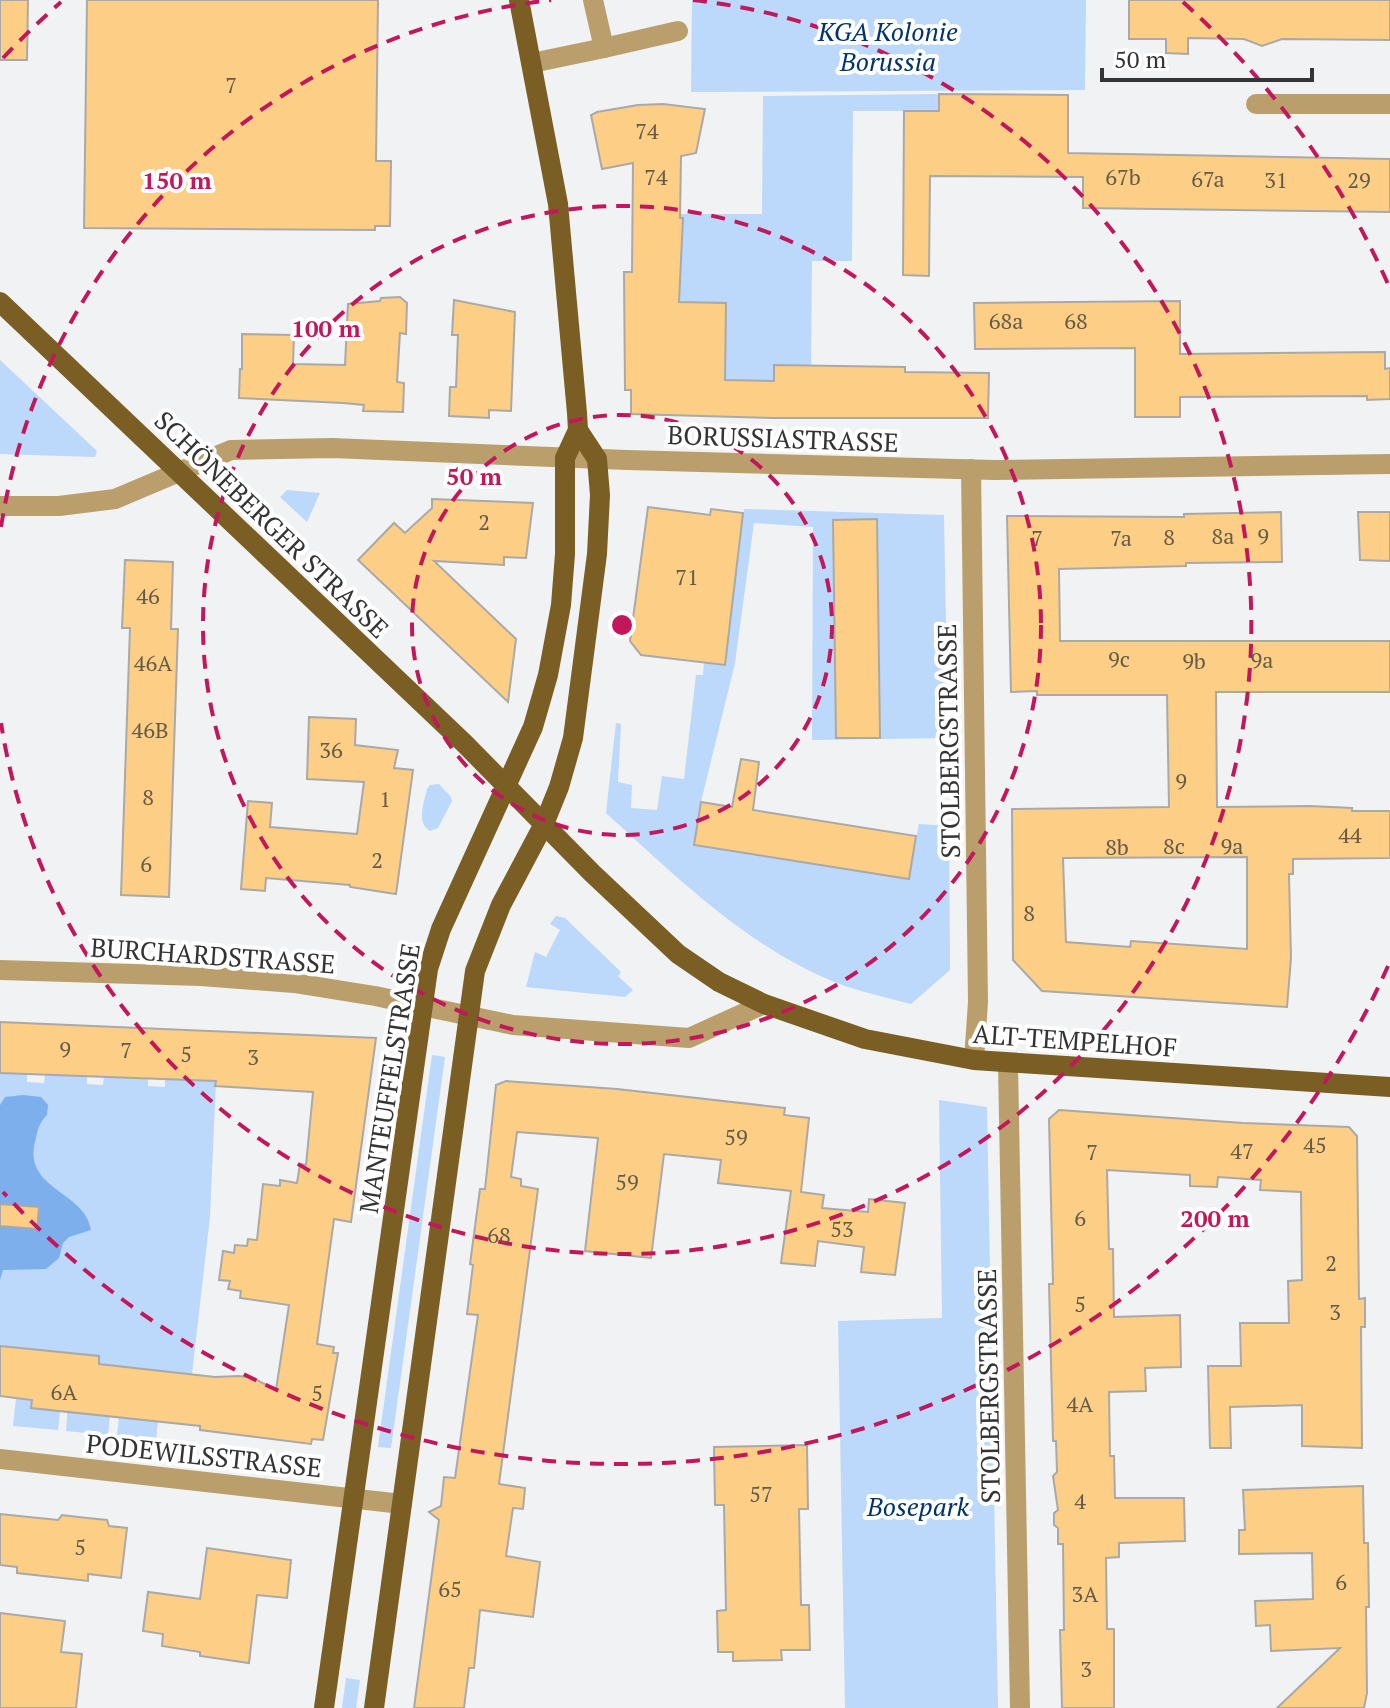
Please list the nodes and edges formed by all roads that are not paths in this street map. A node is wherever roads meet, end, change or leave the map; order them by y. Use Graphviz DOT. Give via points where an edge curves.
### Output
graph roads {
  1 [pos="519,0"];
  2 [pos="593,0"];
  3 [pos="678,31"];
  4 [pos="604,48"];
  5 [pos="532,63"];
  6 [pos="1256,104"];
  7 [pos="1390,104"];
  8 [pos="0,302"];
  9 [pos="578,430"];
  10 [pos="565,458"];
  11 [pos="597,459"];
  12 [pos="1390,464"];
  13 [pos="971,469"];
  14 [pos="179,472"];
  15 [pos="0,506"];
  16 [pos="506,787"];
  17 [pos="544,824"];
  18 [pos="0,970"];
  19 [pos="764,1004"];
  20 [pos="422,1006"];
  21 [pos="468,1016"];
  22 [pos="974,1060"];
  23 [pos="1008,1064"];
  24 [pos="1390,1087"];
  25 [pos="0,1459"];
  26 [pos="353,1498"];
  27 [pos="402,1504"];
  28 [pos="324,1708"];
  29 [pos="374,1708"];
  30 [pos="1020,1708"];
  1 -- 5 [label="main road, MANTEUFFELSTRASSE"];
  2 -- 4 [label="street"];
  3 -- 4 [label="street"];
  4 -- 5 [label="street"];
  5 -- 9 [label="main road, MANTEUFFELSTRASSE" via="558,204"];
  6 -- 7 [label="street"];
  8 -- 14 [label="main road, SCHÖNEBERGER STRASSE"];
  9 -- 10 [label="main road, MANTEUFFELSTRASSE"];
  9 -- 11 [label="main road, MANTEUFFELSTRASSE"];
  10 -- 11 [label="street, BORUSSIASTRASSE"];
  10 -- 14 [label="street, BORUSSIASTRASSE" via="332,448 231,450"];
  10 -- 16 [label="main road, MANTEUFFELSTRASSE" via="565,554 555,640 533,727"];
  11 -- 13 [label="street, BORUSSIASTRASSE"];
  11 -- 17 [label="main road, MANTEUFFELSTRASSE" via="597,554 578,706 559,787"];
  12 -- 13 [label="street, BORUSSIASTRASSE"];
  13 -- 22 [label="street, STOLBERGSTRASSE" via="978,1002"];
  14 -- 15 [label="street, BORUSSIASTRASSE" via="103,502"];
  14 -- 16 [label="main road, SCHÖNEBERGER STRASSE"];
  16 -- 17 [label="main road, SCHÖNEBERGER STRASSE"];
  16 -- 20 [label="main road, MANTEUFFELSTRASSE" via="441,929"];
  17 -- 19 [label="main road, ALT-TEMPELHOF" via="678,954"];
  17 -- 21 [label="main road, MANTEUFFELSTRASSE" via="491,927 475,971"];
  18 -- 20 [label="street, BURCHARDSTRASSE" via="278,981"];
  19 -- 21 [label="street" via="689,1038 513,1025"];
  19 -- 22 [label="main road, ALT-TEMPELHOF" via="865,1039"];
  20 -- 21 [label="street, BURCHARDSTRASSE"];
  20 -- 26 [label="main road, MANTEUFFELSTRASSE"];
  21 -- 27 [label="main road, MANTEUFFELSTRASSE"];
  22 -- 23 [label="main road, ALT-TEMPELHOF"];
  23 -- 24 [label="main road, ALT-TEMPELHOF"];
  23 -- 30 [label="street, STOLBERGSTRASSE"];
  25 -- 26 [label="street, PODEWILSSTRASSE"];
  26 -- 27 [label="street, PODEWILSSTRASSE"];
  26 -- 28 [label="main road, MANTEUFFELSTRASSE"];
  27 -- 29 [label="main road, MANTEUFFELSTRASSE"];
}
